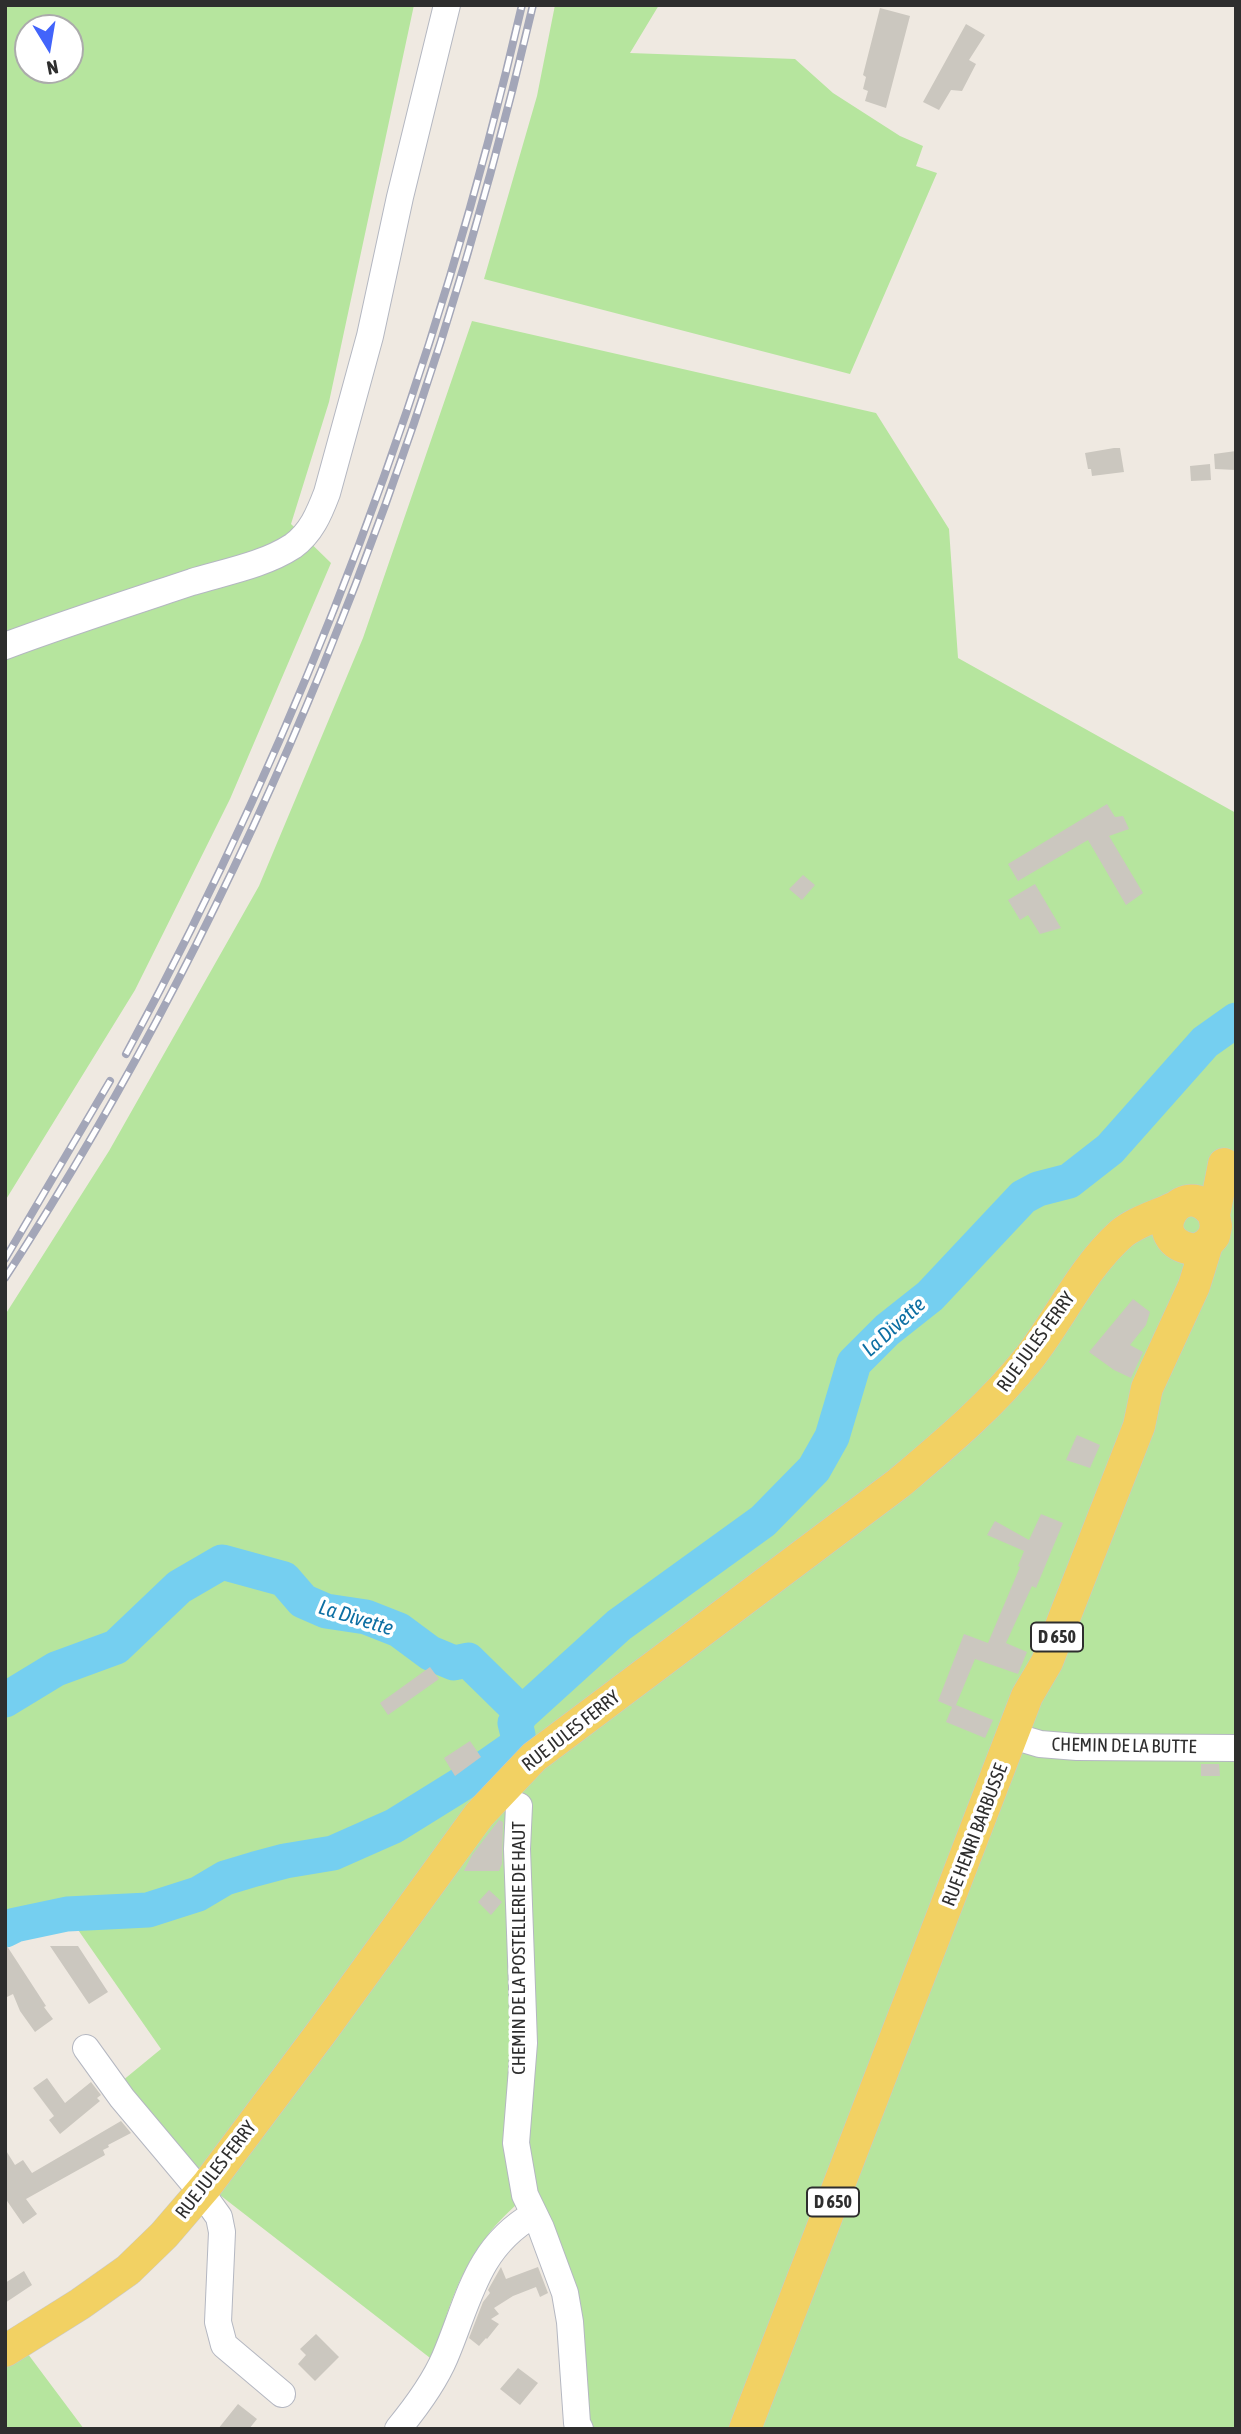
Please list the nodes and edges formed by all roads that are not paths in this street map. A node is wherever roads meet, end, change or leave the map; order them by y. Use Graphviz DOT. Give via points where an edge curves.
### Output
graph roads {
  1 [pos="447,5"];
  2 [pos="5,646"];
  3 [pos="1232,1159"];
  4 [pos="1190,1226"];
  5 [pos="1013,1736"];
  6 [pos="1236,1748"];
  7 [pos="519,1805"];
  8 [pos="86,2048"];
  9 [pos="201,2192"];
  10 [pos="533,2215"];
  11 [pos="5,2351"];
  12 [pos="282,2394"];
  13 [pos="398,2429"];
  14 [pos="580,2429"];
  15 [pos="746,2429"];
  1 -- 2 [label="street" via="370,336 319,516 295,545 264,559"];
  3 -- 4 [label="main road"];
  4 -- 5 [label="main road, RUE HENRI BARBUSSE / D 650" via="1189,1297 1147,1388 1134,1439 1047,1662 1027,1696"];
  4 -- 9 [label="main road, RUE JULES FERRY" via="1140,1223 1122,1233 1084,1276 1031,1356 956,1436 534,1757 479,1815"];
  5 -- 6 [label="street, CHEMIN DE LA BUTTE" via="1077,1747"];
  5 -- 15 [label="main road, RUE HENRI BARBUSSE / D 650"];
  7 -- 10 [label="street, CHEMIN DE LA POSTELLERIE DE HAUT" via="524,2043 516,2143"];
  8 -- 9 [label="street"];
  9 -- 11 [label="main road, RUE JULES FERRY" via="128,2270"];
  9 -- 12 [label="street" via="219,2217 222,2232 218,2322 224,2345"];
  10 -- 13 [label="street" via="512,2227 480,2269 445,2357 429,2388"];
  10 -- 14 [label="street, CHEMIN DE LA POSTELLERIE DE HAUT" via="565,2293"];
}
